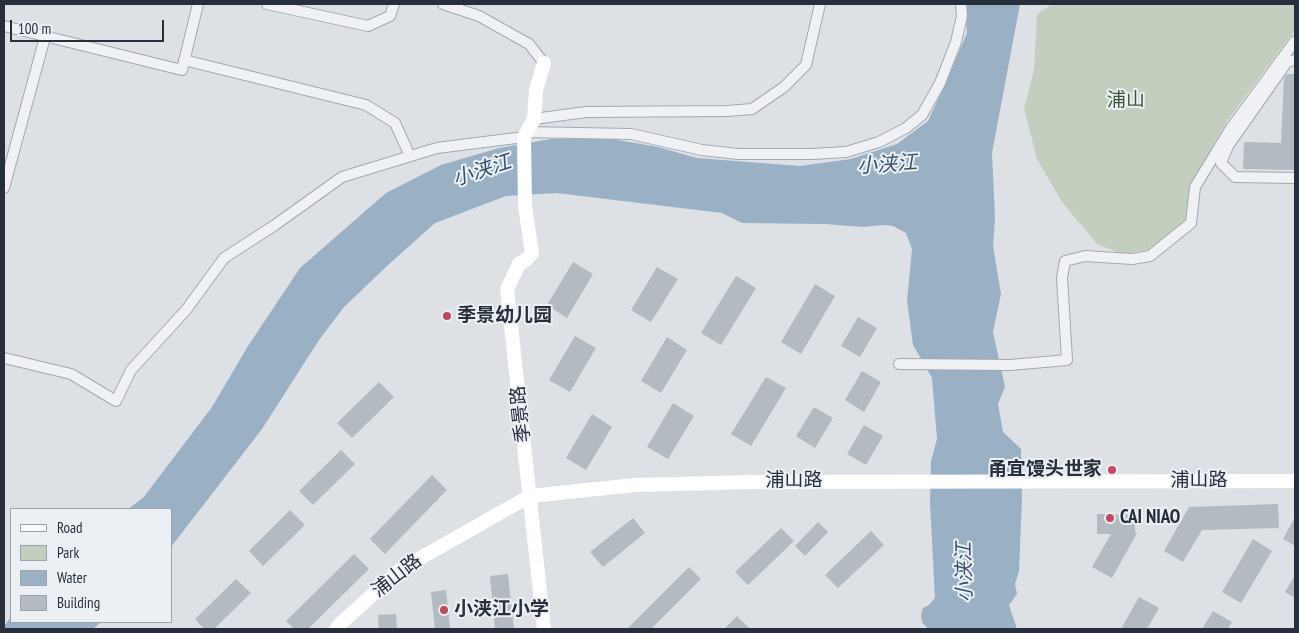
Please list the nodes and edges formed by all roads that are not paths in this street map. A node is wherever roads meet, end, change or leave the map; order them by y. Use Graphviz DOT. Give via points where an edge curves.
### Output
graph roads {
  1 [pos="198,4"];
  2 [pos="267,4"];
  3 [pos="394,4"];
  4 [pos="444,4"];
  5 [pos="820,4"];
  6 [pos="961,4"];
  7 [pos="4,26"];
  8 [pos="46,37"];
  9 [pos="1295,41"];
  10 [pos="184,60"];
  11 [pos="1295,60"];
  12 [pos="544,63"];
  13 [pos="534,120"];
  14 [pos="525,134"];
  15 [pos="410,156"];
  16 [pos="1295,178"];
  17 [pos="4,188"];
  18 [pos="4,358"];
  19 [pos="899,364"];
  20 [pos="1295,481"];
  21 [pos="530,496"];
  22 [pos="336,629"];
  23 [pos="544,629"];
  1 -- 10 [label="street"];
  2 -- 3 [label="street" via="368,26 390,16"];
  4 -- 12 [label="street" via="479,16 529,44"];
  5 -- 13 [label="street" via="806,65 784,87 752,109 586,112"];
  6 -- 14 [label="street" via="962,16 956,42 940,84 922,115 906,128 879,142 846,152 738,154 702,150 631,134"];
  7 -- 8 [label="street"];
  8 -- 10 [label="street" via="182,70"];
  8 -- 17 [label="street"];
  9 -- 19 [label="street" via="1231,128 1196,187 1191,223 1150,256 1132,259 1085,256 1065,261 1062,278 1067,360 1010,365"];
  10 -- 15 [label="street" via="366,105 395,123"];
  11 -- 16 [label="street" via="1287,62 1228,146 1221,163 1236,177"];
  12 -- 13 [label="street" via="536,90"];
  13 -- 14 [label="street"];
  14 -- 15 [label="street" via="437,148"];
  14 -- 21 [label="street, 季景路" via="525,206 532,253 519,264 507,289"];
  15 -- 18 [label="street" via="342,177 224,258 186,310 131,370 116,401 71,374"];
  20 -- 21 [label="street, 浦山路" via="636,485"];
  21 -- 22 [label="street, 浦山路" via="401,568"];
  21 -- 23 [label="street, 季景路"];
}
